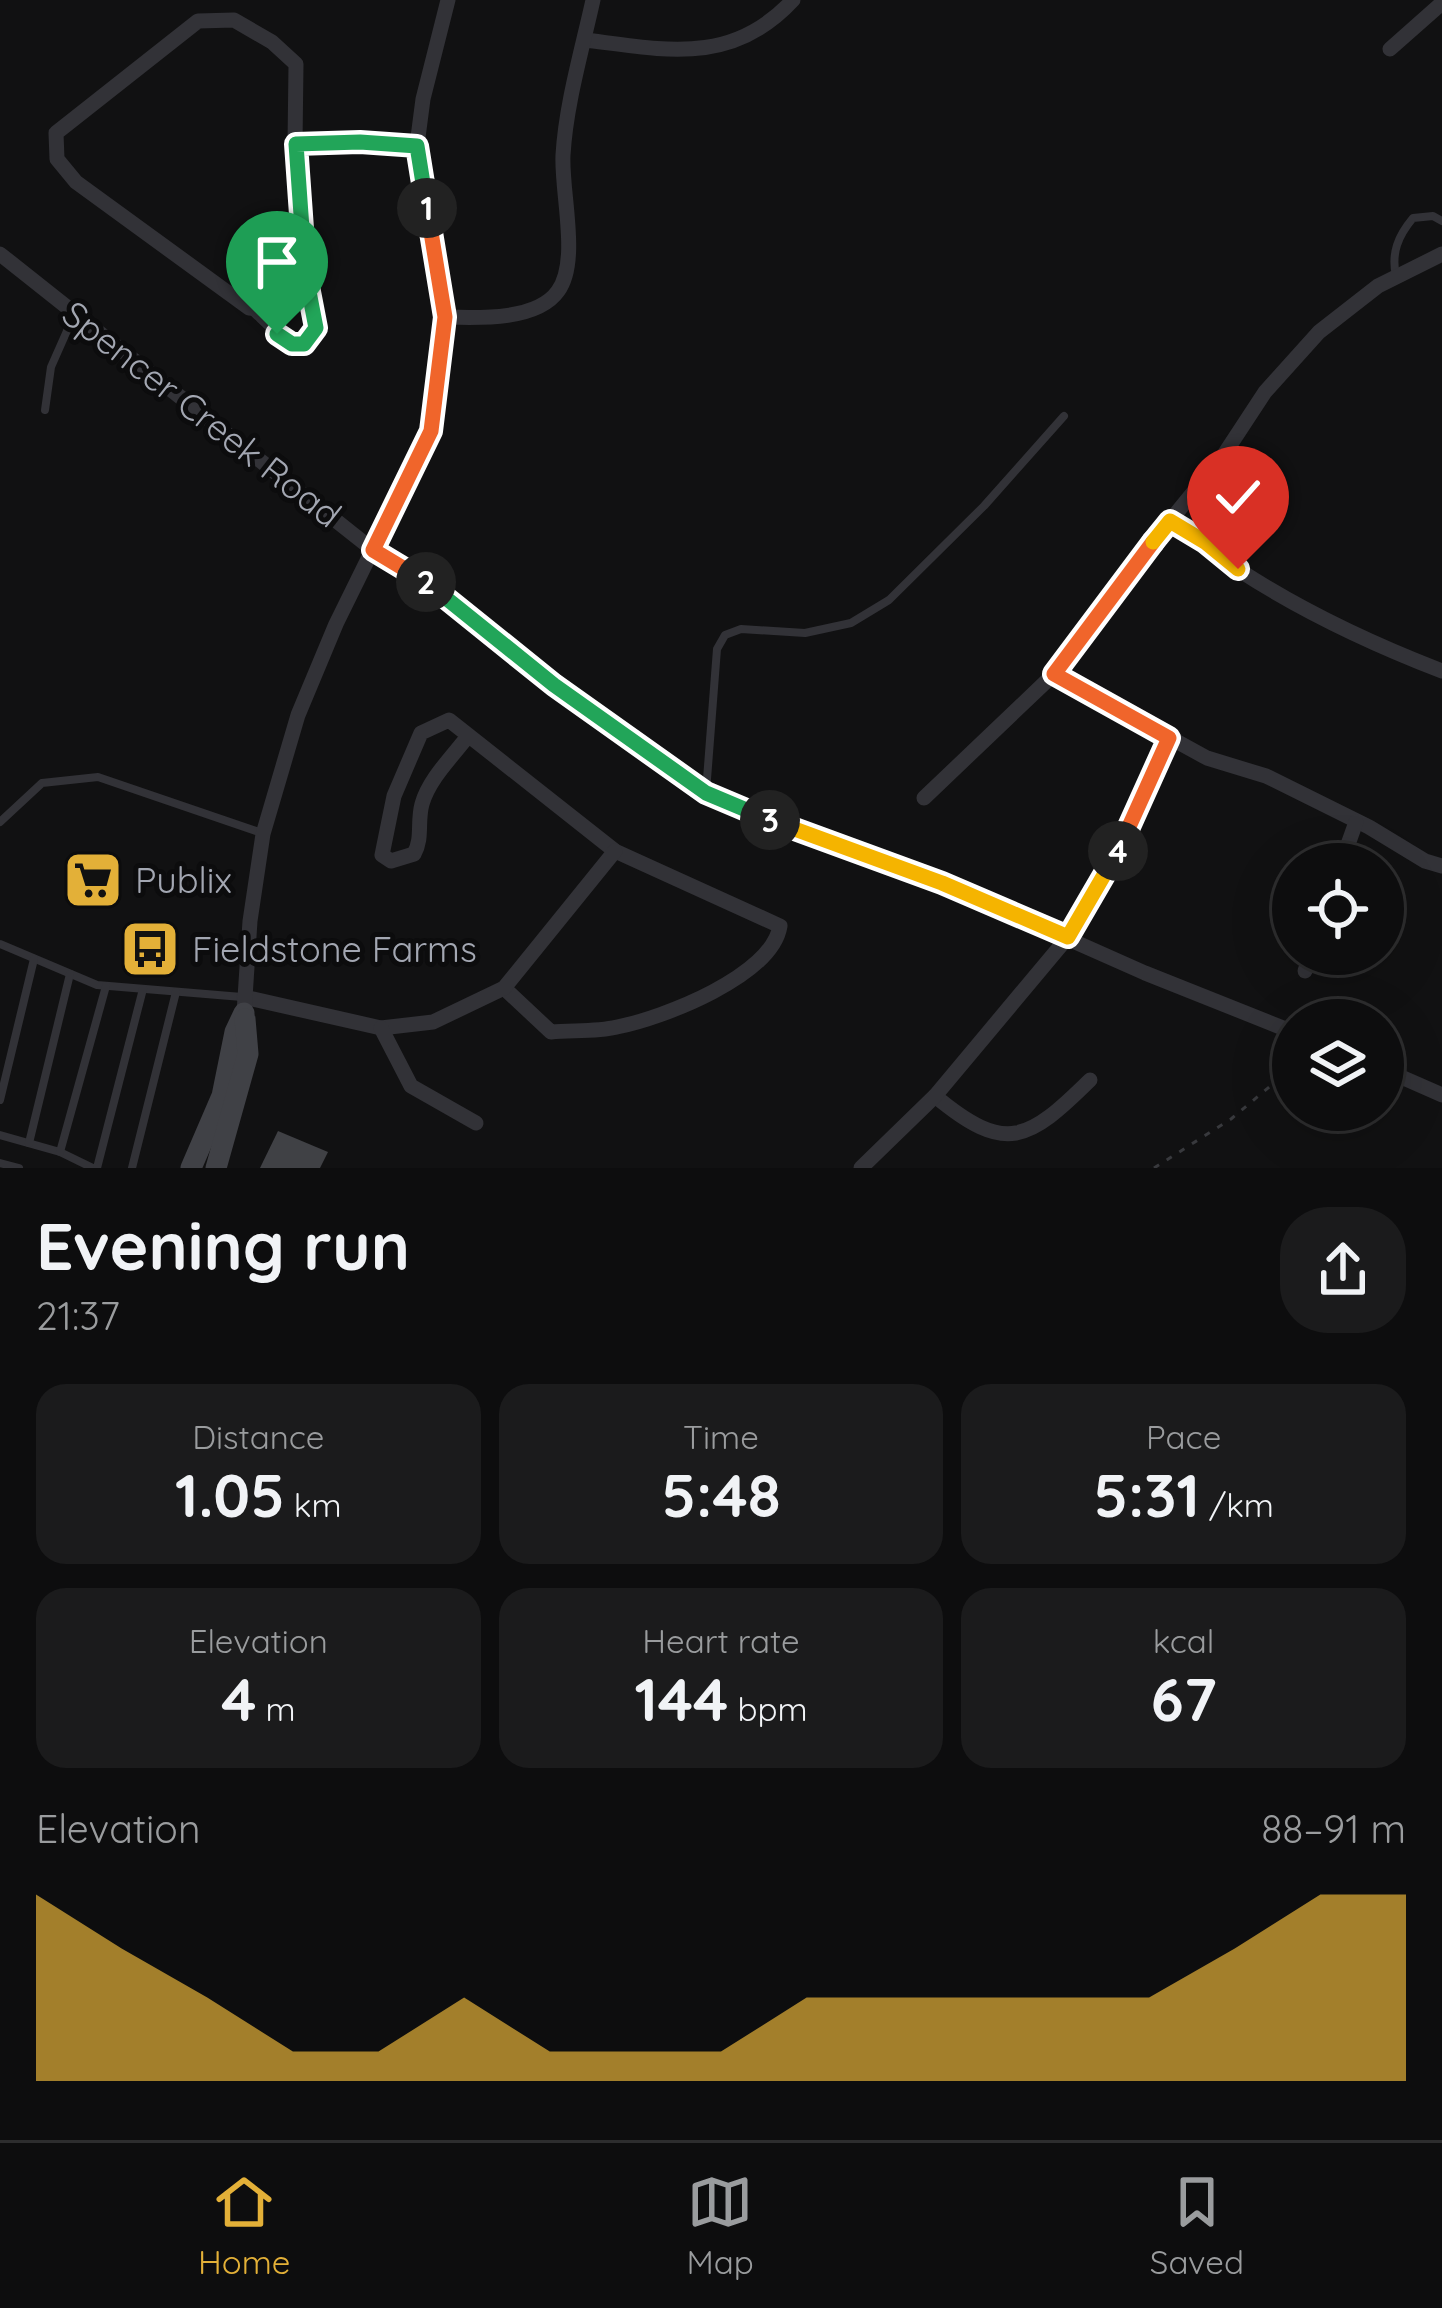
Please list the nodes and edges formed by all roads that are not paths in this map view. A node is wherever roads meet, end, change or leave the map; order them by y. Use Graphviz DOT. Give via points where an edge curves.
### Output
graph roads {
  1 [pos="448,0"];
  2 [pos="593,0"];
  3 [pos="794,0"];
  4 [pos="1442,3"];
  5 [pos="584,40"];
  6 [pos="1390,50"];
  7 [pos="296,144"];
  8 [pos="417,146"];
  9 [pos="1442,221"];
  10 [pos="0,254"];
  11 [pos="1442,254"];
  12 [pos="305,271"];
  13 [pos="1396,278"];
  14 [pos="249,308"];
  15 [pos="75,314"];
  16 [pos="445,317"];
  17 [pos="45,410"];
  18 [pos="1064,416"];
  19 [pos="1170,521"];
  20 [pos="373,550"];
  21 [pos="1442,670"];
  22 [pos="1054,674"];
  23 [pos="468,736"];
  24 [pos="1169,738"];
  25 [pos="706,793"];
  26 [pos="924,797"];
  27 [pos="0,822"];
  28 [pos="1355,822"];
  29 [pos="263,834"];
  30 [pos="1348,843"];
  31 [pos="615,851"];
  32 [pos="1442,866"];
  33 [pos="1068,937"];
  34 [pos="0,944"];
  35 [pos="34,959"];
  36 [pos="70,974"];
  37 [pos="106,986"];
  38 [pos="504,988"];
  39 [pos="143,989"];
  40 [pos="176,992"];
  41 [pos="244,1005"];
  42 [pos="1272,1024"];
  43 [pos="381,1028"];
  44 [pos="1404,1078"];
  45 [pos="1090,1080"];
  46 [pos="1442,1095"];
  47 [pos="935,1096"];
  48 [pos="0,1100"];
  49 [pos="476,1123"];
  50 [pos="0,1135"];
  51 [pos="29,1143"];
  52 [pos="60,1152"];
  53 [pos="0,1163"];
  54 [pos="92,1167"];
  55 [pos="20,1168"];
  56 [pos="132,1168"];
  57 [pos="191,1168"];
  58 [pos="216,1168"];
  59 [pos="861,1168"];
  1 -- 8 [label="street"];
  2 -- 5 [label="street"];
  3 -- 5 [label="street" via="774,21 709,49"];
  4 -- 6 [label="street"];
  5 -- 16 [label="street" via="563,154 568,274 542,306"];
  7 -- 8 [label="street"];
  7 -- 12 [label="street"];
  7 -- 14 [label="street" via="296,64 234,20 199,21 56,133 56,159 76,182"];
  8 -- 16 [label="street"];
  9 -- 13 [label="lane" via="1413,218 1403,230 1392,260"];
  10 -- 15 [label="street, Spencer Creek Road"];
  11 -- 13 [label="street"];
  12 -- 14 [label="street" via="302,295 280,311"];
  12 -- 14 [label="lane" via="316,328 304,344 292,344"];
  13 -- 19 [label="street" via="1319,332"];
  15 -- 17 [label="lane" via="51,367"];
  15 -- 20 [label="street, Spencer Creek Road"];
  16 -- 20 [label="street" via="431,431"];
  18 -- 25 [label="lane" via="889,600 851,623 806,633 725,635 717,649"];
  19 -- 21 [label="street" via="1345,631"];
  19 -- 22 [label="street"];
  20 -- 25 [label="street, Spencer Creek Road" via="416,573"];
  20 -- 29 [label="street" via="298,715"];
  22 -- 24 [label="street"];
  22 -- 26 [label="street"];
  23 -- 23 [label="street" via="427,791 413,854 382,856 394,796 421,734 449,720"];
  23 -- 31 [label="street"];
  24 -- 28 [label="street"];
  24 -- 33 [label="street"];
  25 -- 33 [label="street, Spencer Creek Road"];
  27 -- 29 [label="lane" via="42,783 98,777"];
  28 -- 30 [label="street"];
  28 -- 32 [label="street"];
  29 -- 41 [label="street"];
  31 -- 38 [label="street"];
  31 -- 38 [label="street" via="780,926 777,942 745,976 618,1028 551,1032"];
  33 -- 42 [label="street, Spencer Creek Road"];
  33 -- 47 [label="street"];
  34 -- 35 [label="lane"];
  35 -- 36 [label="lane"];
  35 -- 48 [label="lane"];
  36 -- 37 [label="lane"];
  36 -- 51 [label="lane"];
  37 -- 39 [label="lane"];
  37 -- 52 [label="lane"];
  38 -- 43 [label="street" via="433,1022"];
  39 -- 40 [label="lane"];
  39 -- 54 [label="lane"];
  40 -- 41 [label="lane"];
  40 -- 56 [label="lane"];
  41 -- 43 [label="street"];
  41 -- 57 [label="street" via="222,1096"];
  41 -- 58 [label="street" via="248,1054"];
  43 -- 49 [label="street" via="411,1086"];
  44 -- 46 [label="street"];
  45 -- 47 [label="street" via="1025,1132 997,1136"];
  47 -- 59 [label="street"];
  50 -- 51 [label="lane"];
  51 -- 52 [label="lane"];
  52 -- 54 [label="lane"];
  53 -- 55 [label="lane"];
}
